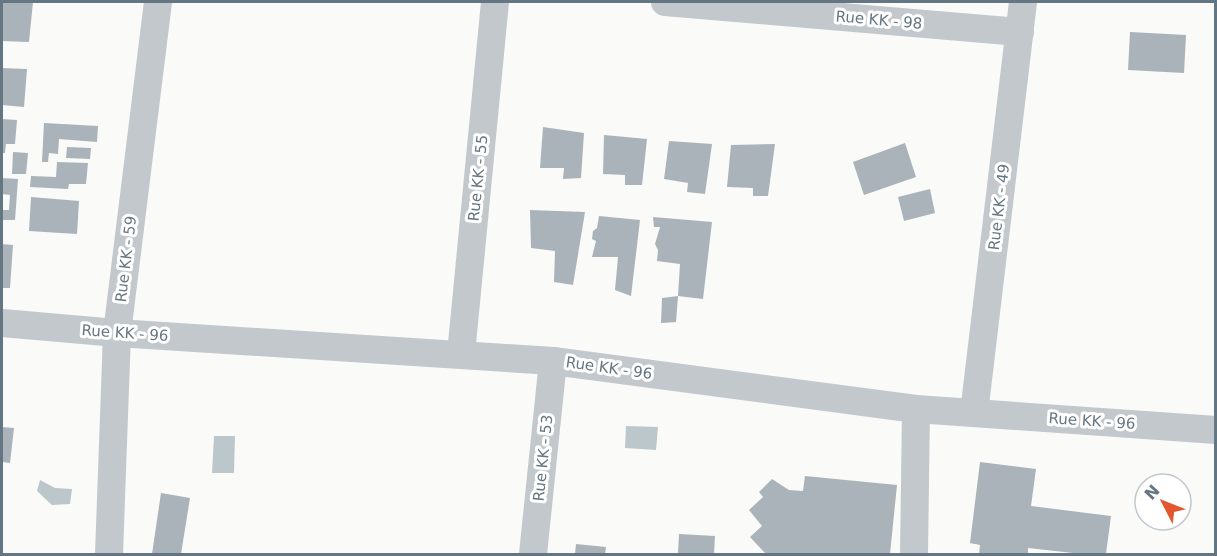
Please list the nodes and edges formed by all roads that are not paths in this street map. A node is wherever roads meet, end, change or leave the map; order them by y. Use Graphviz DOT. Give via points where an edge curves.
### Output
graph roads {
  1 [pos="158,2"];
  2 [pos="495,2"];
  3 [pos="665,2"];
  4 [pos="1023,2"];
  5 [pos="1020,33"];
  6 [pos="2,323"];
  7 [pos="117,333"];
  8 [pos="461,354"];
  9 [pos="553,361"];
  10 [pos="916,409"];
  11 [pos="974,413"];
  12 [pos="1215,430"];
  13 [pos="109,555"];
  14 [pos="532,555"];
  15 [pos="914,555"];
  1 -- 7 [label="street, Rue KK - 59"];
  2 -- 8 [label="street, Rue KK - 55"];
  3 -- 5 [label="street, Rue KK - 98"];
  4 -- 5 [label="street, Rue KK - 49"];
  5 -- 11 [label="street, Rue KK - 49"];
  6 -- 7 [label="street, Rue KK - 96"];
  7 -- 8 [label="street, Rue KK - 96"];
  7 -- 13 [label="street, Rue KK - 59"];
  8 -- 9 [label="street, Rue KK - 96"];
  9 -- 10 [label="street, Rue KK - 96"];
  9 -- 14 [label="street, Rue KK - 53"];
  10 -- 11 [label="street, Rue KK - 96"];
  10 -- 15 [label="street"];
  11 -- 12 [label="street, Rue KK - 96"];
}
